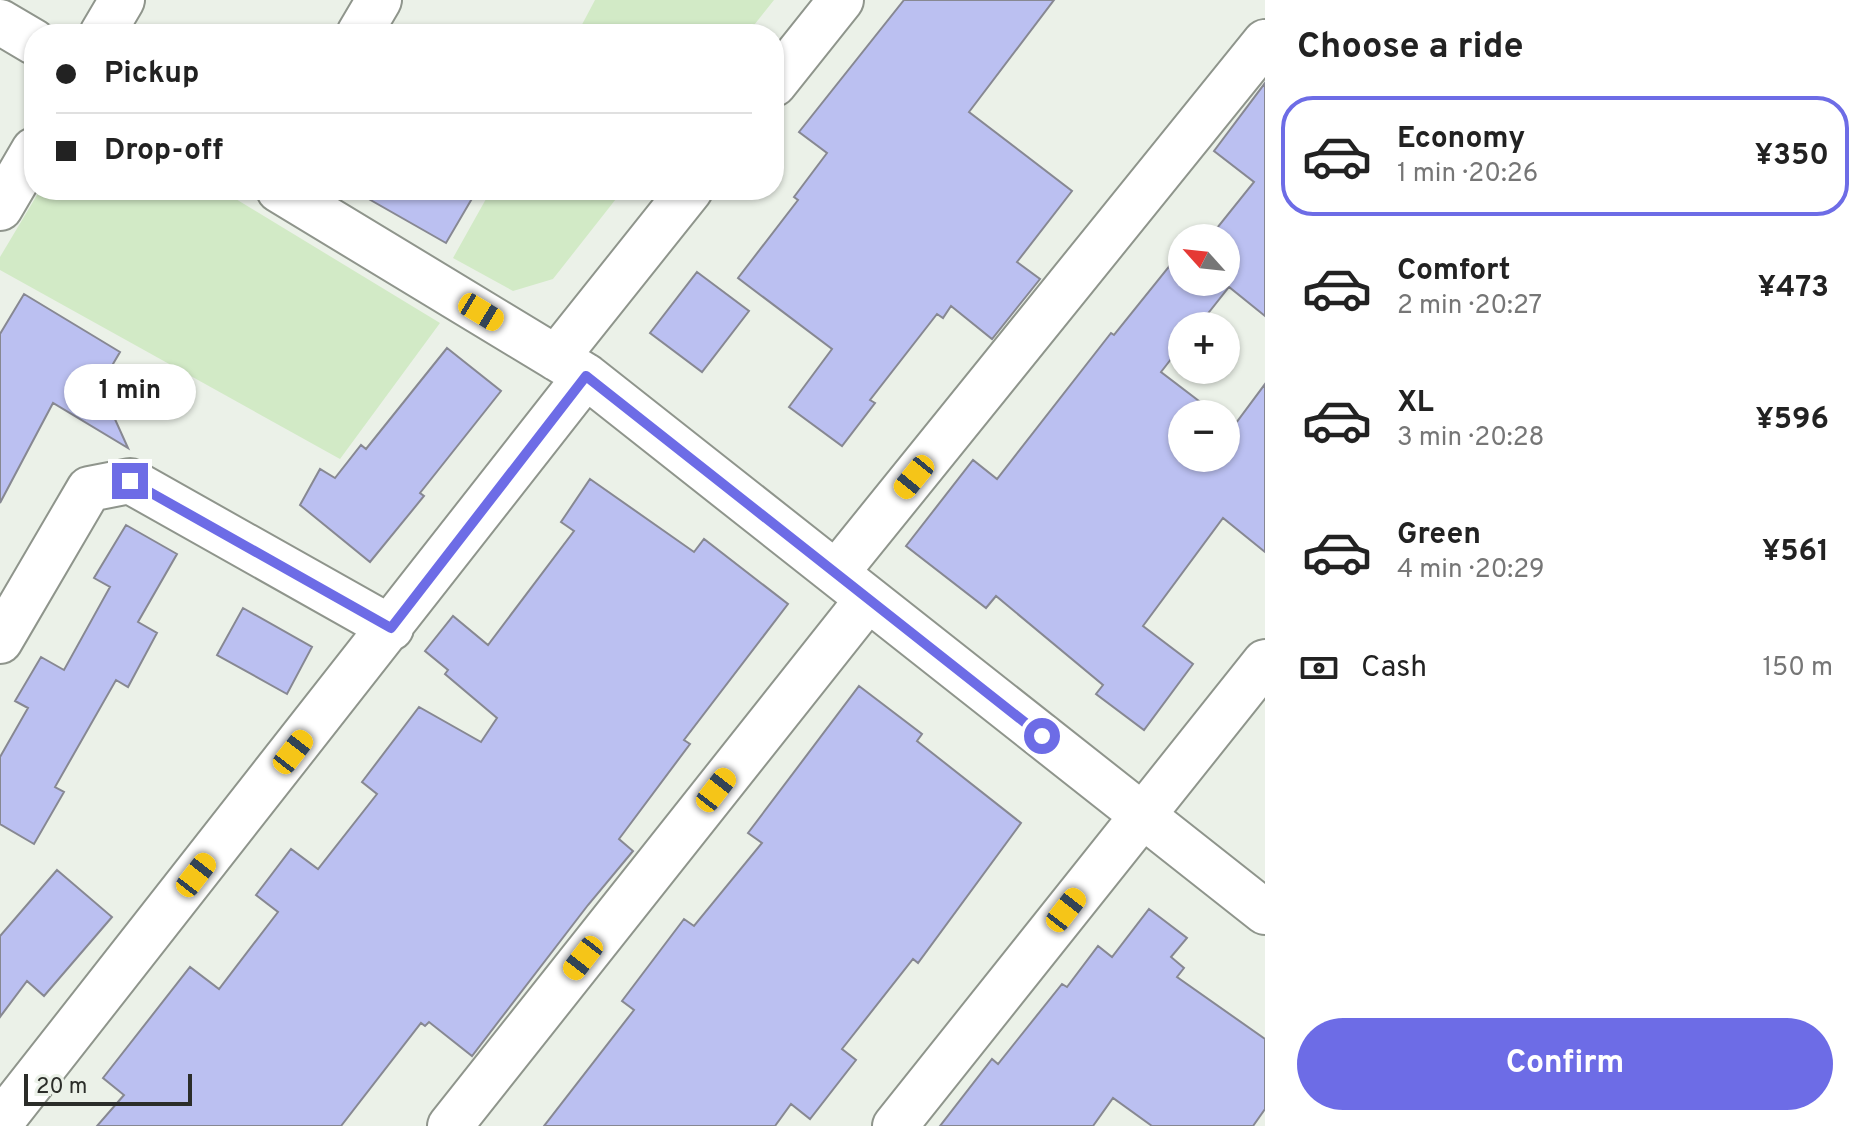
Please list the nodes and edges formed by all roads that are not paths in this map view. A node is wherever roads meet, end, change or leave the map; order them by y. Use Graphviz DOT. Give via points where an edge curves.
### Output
graph roads {
  1 [pos="122,0"];
  2 [pos="379,0"];
  3 [pos="841,0"];
  4 [pos="0,22"];
  5 [pos="108,24"];
  6 [pos="365,24"];
  7 [pos="24,36"];
  8 [pos="1265,42"];
  9 [pos="784,71"];
  10 [pos="24,167"];
  11 [pos="295,200"];
  12 [pos="683,200"];
  13 [pos="0,208"];
  14 [pos="571,367"];
  15 [pos="852,586"];
  16 [pos="391,628"];
  17 [pos="0,641"];
  18 [pos="1265,662"];
  19 [pos="1141,814"];
  20 [pos="1265,912"];
  21 [pos="0,1123"];
  22 [pos="450,1126"];
  23 [pos="895,1126"];
  1 -- 5 [label="street"];
  2 -- 6 [label="street"];
  3 -- 9 [label="street"];
  4 -- 7 [label="street"];
  8 -- 15 [label="street"];
  10 -- 13 [label="street"];
  11 -- 14 [label="street"];
  12 -- 14 [label="street"];
  14 -- 15 [label="street"];
  14 -- 16 [label="street"];
  15 -- 19 [label="street"];
  15 -- 22 [label="street"];
  16 -- 17 [label="street" via="130,481 89,489"];
  16 -- 21 [label="street"];
  18 -- 19 [label="street"];
  19 -- 20 [label="street"];
  19 -- 23 [label="street"];
}
